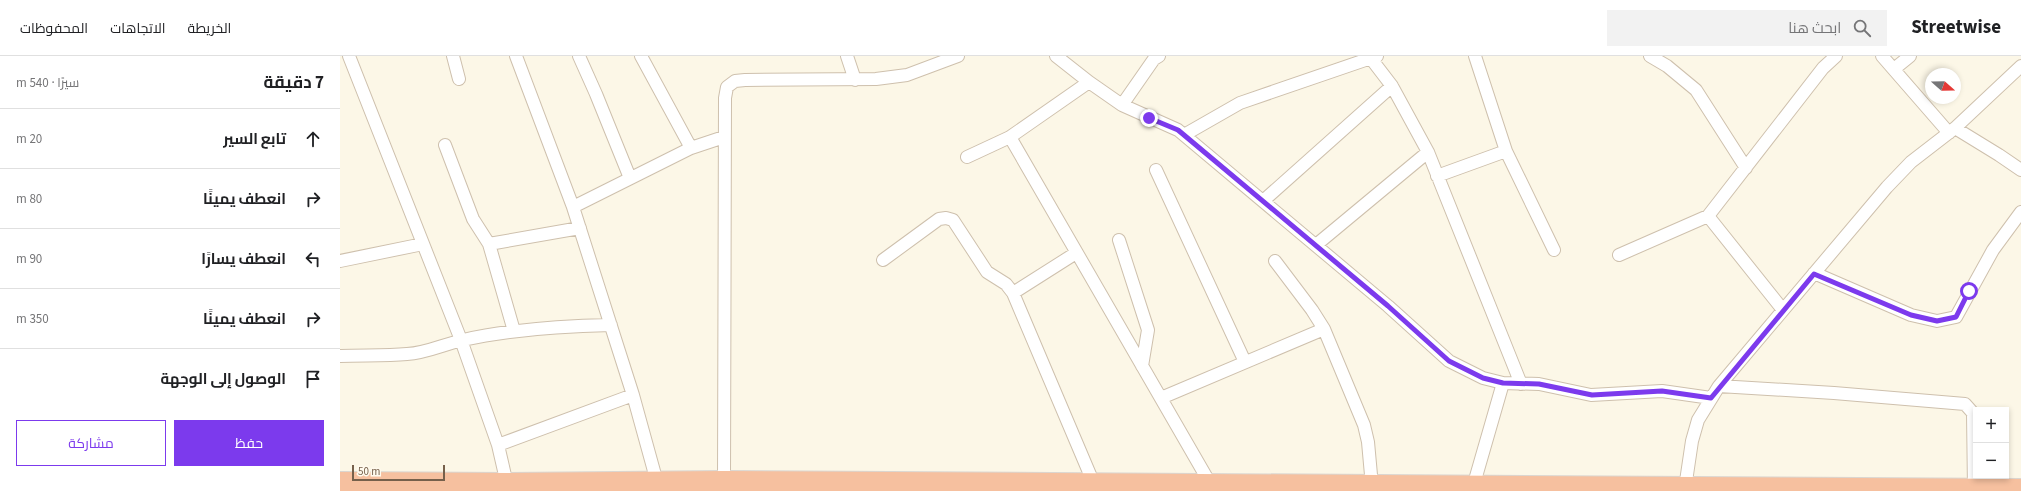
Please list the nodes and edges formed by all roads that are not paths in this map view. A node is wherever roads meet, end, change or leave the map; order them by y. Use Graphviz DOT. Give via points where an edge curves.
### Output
graph roads {
  1 [pos="349,56"];
  2 [pos="453,56"];
  3 [pos="516,56"];
  4 [pos="579,56"];
  5 [pos="641,56"];
  6 [pos="847,56"];
  7 [pos="958,56"];
  8 [pos="1159,56"];
  9 [pos="1475,56"];
  10 [pos="1650,56"];
  11 [pos="1836,56"];
  12 [pos="1882,56"];
  13 [pos="1910,56"];
  14 [pos="1058,57"];
  15 [pos="1373,57"];
  16 [pos="2021,66"];
  17 [pos="1894,69"];
  18 [pos="460,80"];
  19 [pos="855,80"];
  20 [pos="1089,82"];
  21 [pos="1392,86"];
  22 [pos="1122,104"];
  23 [pos="1952,131"];
  24 [pos="1184,135"];
  25 [pos="724,137"];
  26 [pos="1010,137"];
  27 [pos="445,145"];
  28 [pos="691,148"];
  29 [pos="1506,151"];
  30 [pos="1428,152"];
  31 [pos="967,156"];
  32 [pos="1746,168"];
  33 [pos="1156,170"];
  34 [pos="2021,170"];
  35 [pos="1437,176"];
  36 [pos="630,178"];
  37 [pos="1263,201"];
  38 [pos="574,207"];
  39 [pos="2021,212"];
  40 [pos="1708,216"];
  41 [pos="580,228"];
  42 [pos="1119,240"];
  43 [pos="423,244"];
  44 [pos="489,244"];
  45 [pos="1316,245"];
  46 [pos="1554,250"];
  47 [pos="1076,253"];
  48 [pos="1619,254"];
  49 [pos="883,260"];
  50 [pos="340,261"];
  51 [pos="1275,261"];
  52 [pos="1814,274"];
  53 [pos="1013,293"];
  54 [pos="1783,310"];
  55 [pos="611,325"];
  56 [pos="1324,329"];
  57 [pos="514,331"];
  58 [pos="461,340"];
  59 [pos="340,356"];
  60 [pos="1244,362"];
  61 [pos="1142,366"];
  62 [pos="1503,383"];
  63 [pos="1521,384"];
  64 [pos="1719,386"];
  65 [pos="633,395"];
  66 [pos="1161,398"];
  67 [pos="1711,398"];
  68 [pos="498,445"];
  69 [pos="657,482"];
  70 [pos="724,482"];
  71 [pos="340,483"];
  72 [pos="508,484"];
  73 [pos="1094,484"];
  74 [pos="1211,485"];
  75 [pos="1372,486"];
  76 [pos="588,487"];
  77 [pos="951,487"];
  78 [pos="983,487"];
  79 [pos="1473,487"];
  80 [pos="1685,488"];
  81 [pos="1538,489"];
  82 [pos="1974,490"];
  83 [pos="2021,490"];
  1 -- 43 [label="street"];
  2 -- 18 [label="street"];
  3 -- 38 [label="street"];
  4 -- 36 [label="street"];
  5 -- 28 [label="street"];
  6 -- 19 [label="street"];
  7 -- 19 [label="street" via="907,75"];
  8 -- 22 [label="street" via="1154,59"];
  9 -- 29 [label="street"];
  10 -- 32 [label="street" via="1667,66 1696,90"];
  11 -- 32 [label="street" via="1823,68"];
  12 -- 17 [label="street"];
  13 -- 17 [label="street"];
  14 -- 20 [label="street"];
  15 -- 21 [label="street"];
  15 -- 24 [label="street" via="1240,103"];
  16 -- 23 [label="street"];
  17 -- 23 [label="street"];
  19 -- 25 [label="street" via="735,81 727,87"];
  20 -- 22 [label="street"];
  20 -- 26 [label="street"];
  21 -- 30 [label="street"];
  21 -- 37 [label="street"];
  22 -- 24 [label="street"];
  23 -- 34 [label="street" via="2000,155"];
  23 -- 52 [label="street" via="1911,162"];
  24 -- 37 [label="street"];
  25 -- 28 [label="street"];
  25 -- 70 [label="street"];
  26 -- 31 [label="street"];
  26 -- 47 [label="street"];
  27 -- 44 [label="street" via="473,219"];
  28 -- 36 [label="street"];
  29 -- 35 [label="street"];
  29 -- 46 [label="street"];
  30 -- 35 [label="street"];
  30 -- 45 [label="street"];
  32 -- 40 [label="street"];
  33 -- 60 [label="street"];
  35 -- 63 [label="street"];
  36 -- 38 [label="street"];
  37 -- 45 [label="street"];
  38 -- 41 [label="street"];
  39 -- 52 [label="street" via="1993,250 1956,317 1948,320 1937,321 1911,315"];
  40 -- 48 [label="street"];
  40 -- 54 [label="street"];
  41 -- 44 [label="street"];
  41 -- 55 [label="street"];
  42 -- 61 [label="street" via="1148,330"];
  43 -- 50 [label="street"];
  43 -- 58 [label="street"];
  44 -- 57 [label="street"];
  45 -- 62 [label="street" via="1449,361 1483,378"];
  47 -- 53 [label="street"];
  47 -- 61 [label="street"];
  49 -- 53 [label="street" via="939,219 946,218 953,220 987,272 1006,284"];
  51 -- 56 [label="street"];
  52 -- 54 [label="street"];
  53 -- 73 [label="street"];
  54 -- 64 [label="street"];
  55 -- 57 [label="street" via="555,326"];
  55 -- 65 [label="street"];
  56 -- 60 [label="street"];
  56 -- 75 [label="street" via="1364,425"];
  57 -- 58 [label="street"];
  58 -- 59 [label="street" via="433,350 408,354"];
  58 -- 68 [label="street"];
  60 -- 66 [label="street"];
  61 -- 66 [label="street"];
  62 -- 63 [label="street"];
  62 -- 79 [label="street"];
  63 -- 67 [label="street" via="1539,384 1592,395 1662,391"];
  64 -- 67 [label="street"];
  64 -- 82 [label="street" via="1965,404 1972,413"];
  65 -- 68 [label="street"];
  65 -- 69 [label="street"];
  66 -- 74 [label="street"];
  67 -- 80 [label="street" via="1698,420"];
  68 -- 72 [label="street"];
  69 -- 70 [label="highway"];
  69 -- 76 [label="highway"];
  70 -- 77 [label="highway"];
  71 -- 72 [label="highway"];
  72 -- 76 [label="highway"];
  73 -- 74 [label="highway"];
  73 -- 78 [label="highway"];
  74 -- 75 [label="highway"];
  75 -- 79 [label="highway"];
  77 -- 78 [label="highway"];
  79 -- 81 [label="highway"];
  80 -- 81 [label="highway"];
  80 -- 82 [label="highway"];
  82 -- 83 [label="highway"];
}
